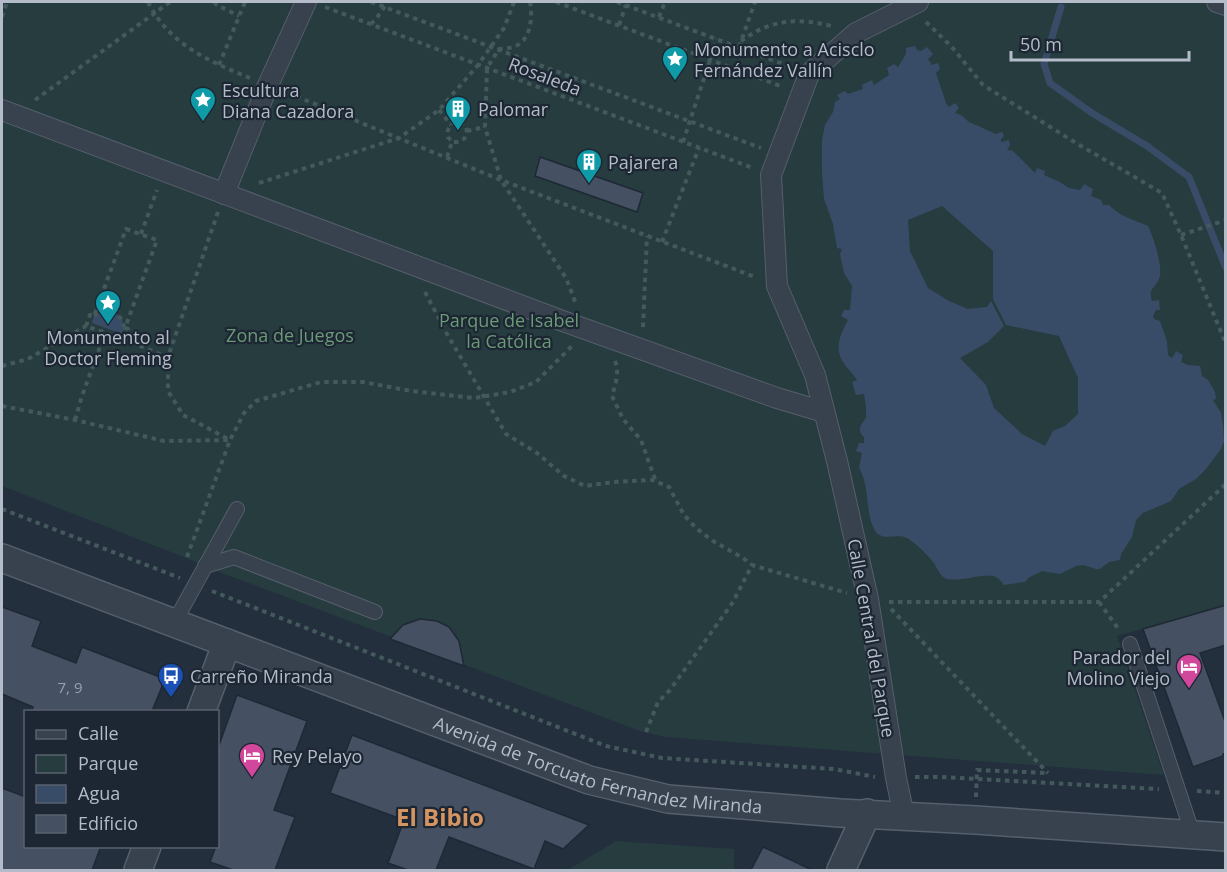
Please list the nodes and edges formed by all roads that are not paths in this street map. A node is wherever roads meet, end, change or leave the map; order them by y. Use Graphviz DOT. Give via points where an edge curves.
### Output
graph roads {
  1 [pos="1217,2"];
  2 [pos="313,3"];
  3 [pos="914,3"];
  4 [pos="1226,5"];
  5 [pos="8,112"];
  6 [pos="224,194"];
  7 [pos="824,412"];
  8 [pos="237,509"];
  9 [pos="2,558"];
  10 [pos="206,566"];
  11 [pos="375,612"];
  12 [pos="174,623"];
  13 [pos="228,643"];
  14 [pos="1130,644"];
  15 [pos="201,710"];
  16 [pos="867,813"];
  17 [pos="904,816"];
  18 [pos="1193,835"];
  19 [pos="1226,837"];
  20 [pos="146,848"];
  21 [pos="138,870"];
  22 [pos="841,870"];
  1 -- 4 [label="street"];
  2 -- 6 [label="street" via="268,85"];
  3 -- 7 [label="street, Calle Central del Parque" via="856,33 809,74 771,175 777,286 815,375"];
  5 -- 6 [label="street"];
  6 -- 7 [label="street" via="586,330"];
  7 -- 17 [label="street, Calle Central del Parque" via="876,600 896,778"];
  8 -- 10 [label="lane"];
  9 -- 12 [label="street, Avenida de Torcuato Fernandez Miranda"];
  10 -- 11 [label="lane" via="234,557"];
  10 -- 12 [label="lane"];
  12 -- 13 [label="street, Avenida de Torcuato Fernandez Miranda"];
  13 -- 15 [label="street"];
  13 -- 16 [label="street, Avenida de Torcuato Fernandez Miranda" via="589,780 668,799"];
  14 -- 18 [label="lane"];
  16 -- 17 [label="street, Avenida de Torcuato Fernandez Miranda"];
  16 -- 22 [label="street"];
  17 -- 18 [label="street, Avenida de Torcuato Fernandez Miranda"];
  18 -- 19 [label="street, Avenida de Torcuato Fernandez Miranda"];
  20 -- 21 [label="street"];
}
